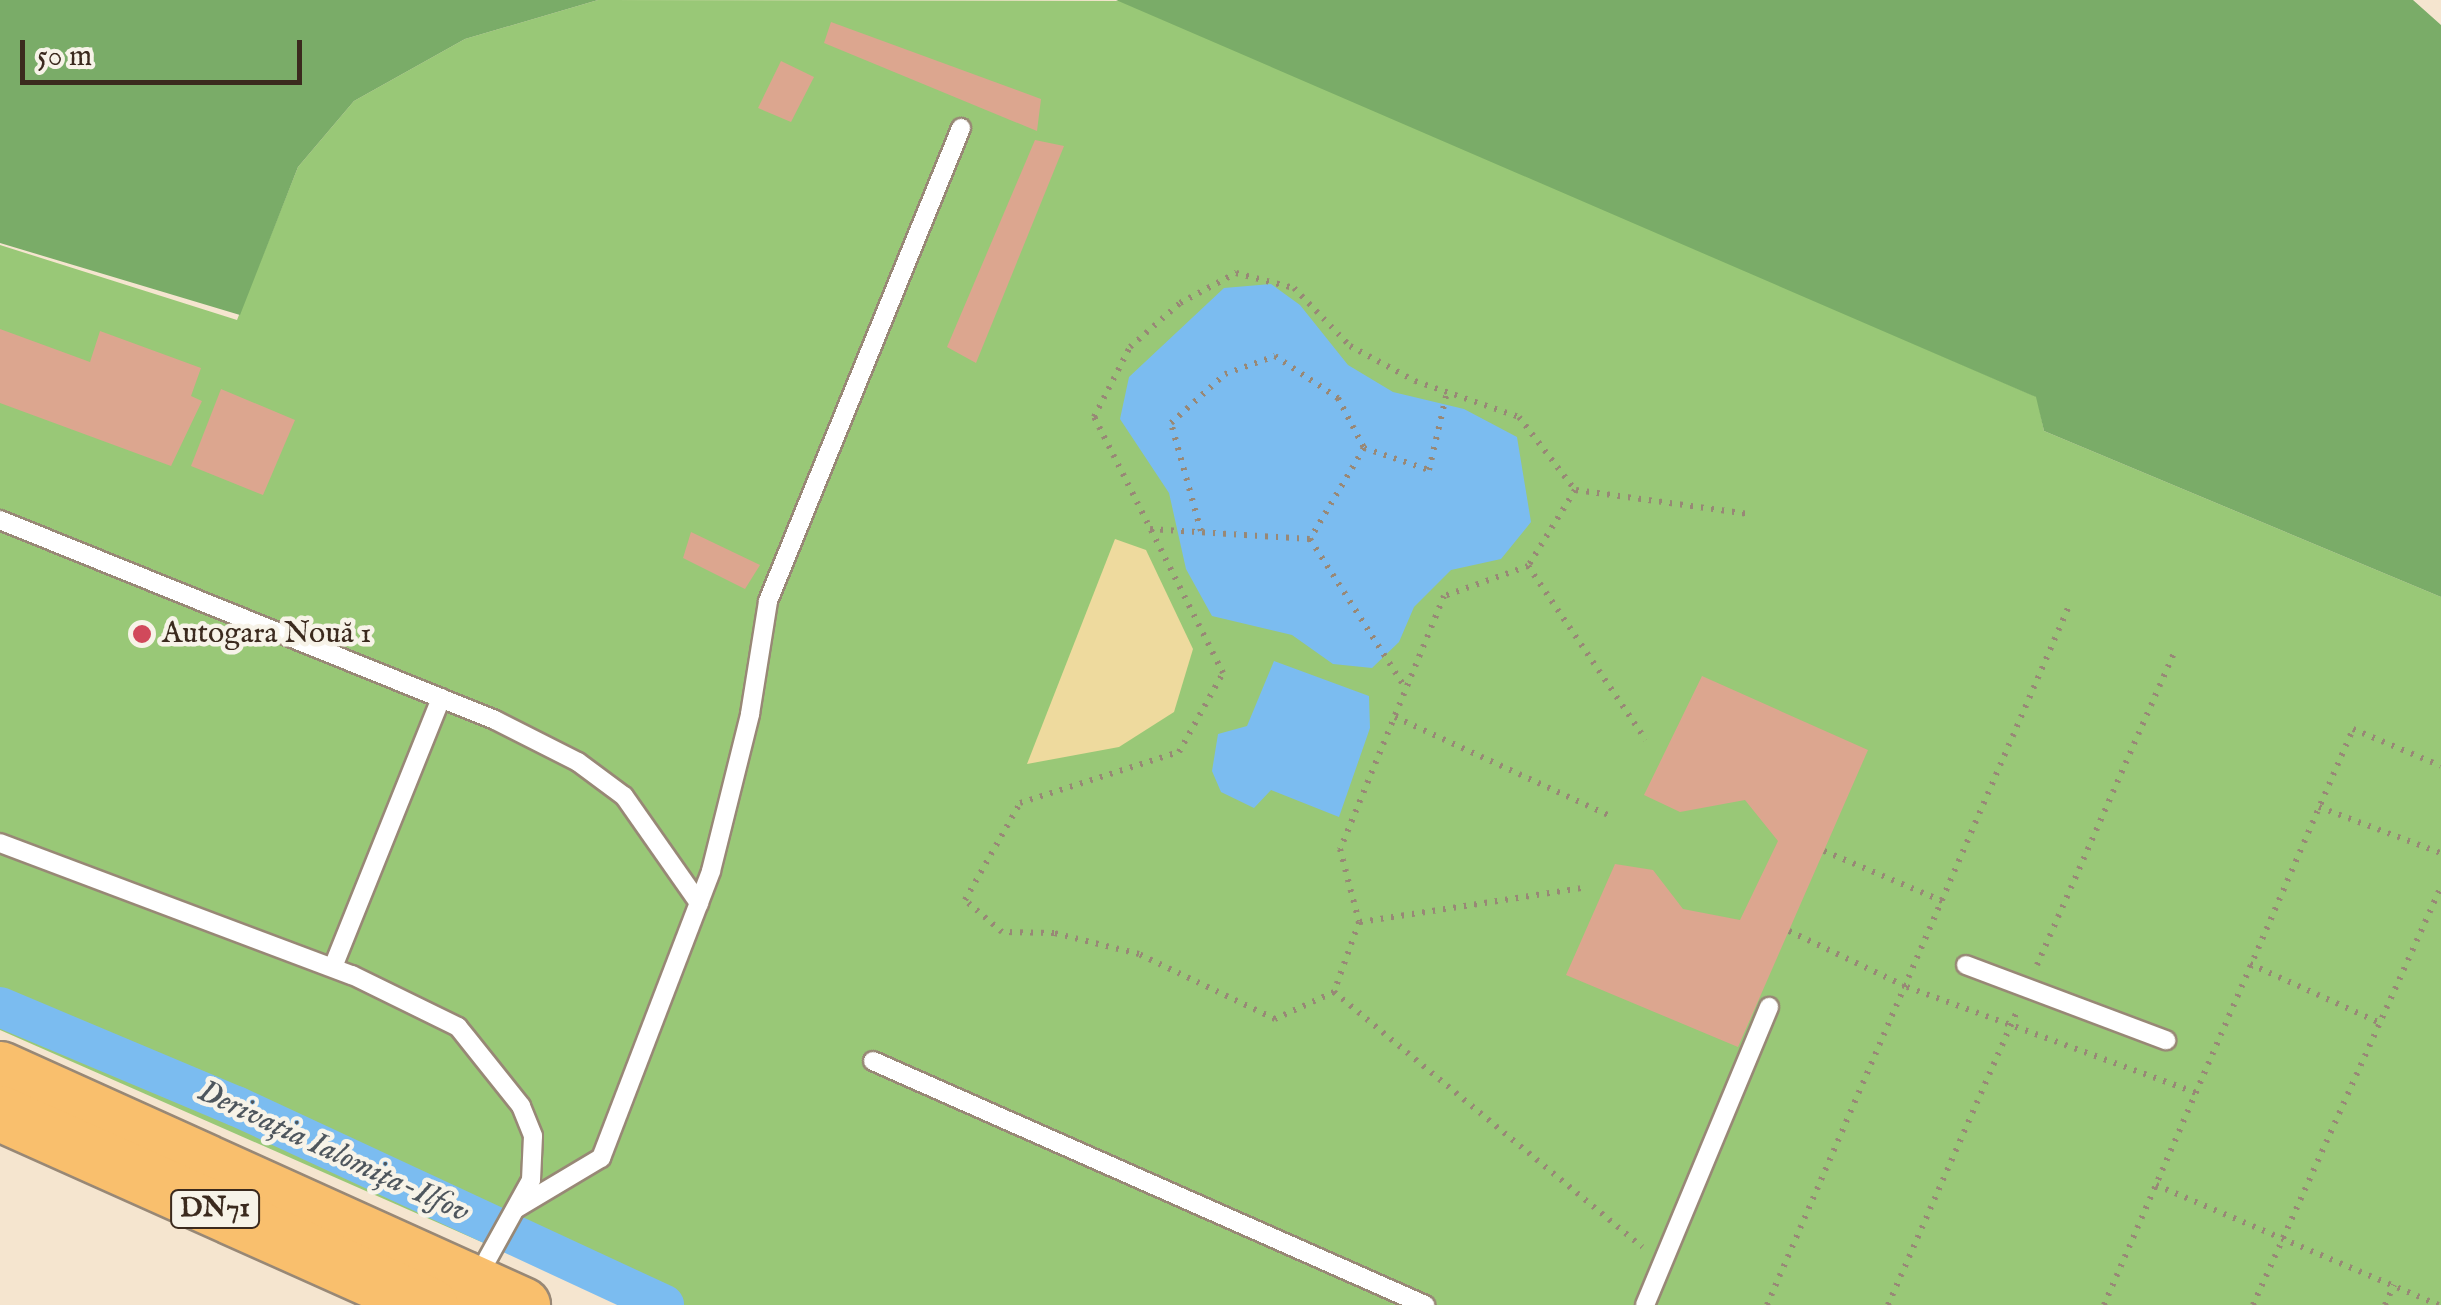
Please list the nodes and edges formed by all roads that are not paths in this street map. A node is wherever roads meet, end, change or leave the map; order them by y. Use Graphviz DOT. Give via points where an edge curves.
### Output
graph roads {
  1 [pos="961,128"];
  2 [pos="0,520"];
  3 [pos="441,698"];
  4 [pos="0,842"];
  5 [pos="699,903"];
  6 [pos="1966,965"];
  7 [pos="334,968"];
  8 [pos="1769,1007"];
  9 [pos="2166,1040"];
  10 [pos="873,1062"];
  11 [pos="0,1070"];
  12 [pos="0,1113"];
  13 [pos="517,1208"];
  14 [pos="475,1291"];
  15 [pos="1425,1305"];
  16 [pos="1645,1305"];
  1 -- 5 [label="lane" via="768,601 750,714"];
  2 -- 3 [label="lane"];
  3 -- 5 [label="lane" via="578,762 624,796"];
  3 -- 7 [label="lane"];
  4 -- 7 [label="lane"];
  5 -- 13 [label="lane" via="601,1158"];
  6 -- 9 [label="lane"];
  7 -- 13 [label="lane" via="458,1027 521,1106 533,1136 532,1165"];
  8 -- 16 [label="lane"];
  10 -- 15 [label="lane"];
  11 -- 14 [label="main road, DN71"];
  12 -- 14 [label="main road, DN71"];
  13 -- 14 [label="lane"];
}
